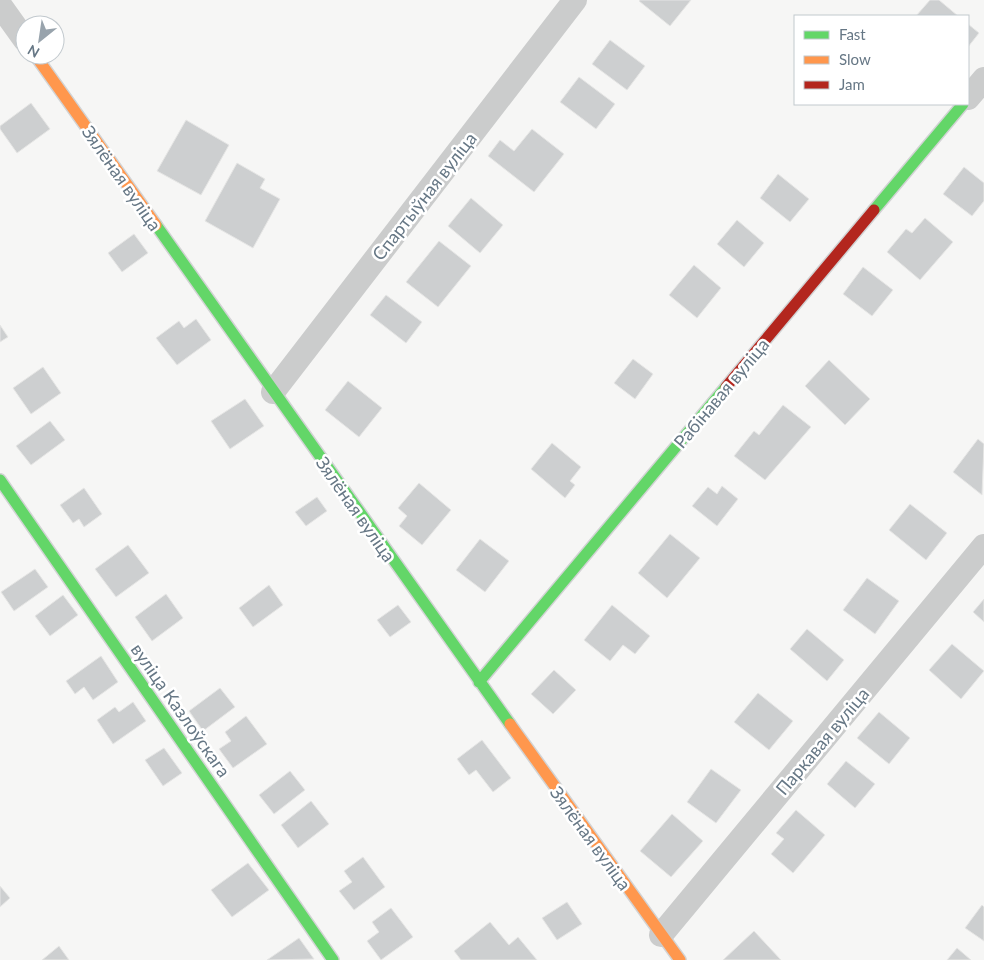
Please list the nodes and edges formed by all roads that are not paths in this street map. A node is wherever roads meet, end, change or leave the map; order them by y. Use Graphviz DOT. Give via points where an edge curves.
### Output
graph roads {
  1 [pos="575,0"];
  2 [pos="0,5"];
  3 [pos="15,26"];
  4 [pos="42,65"];
  5 [pos="984,79"];
  6 [pos="969,97"];
  7 [pos="962,105"];
  8 [pos="273,392"];
  9 [pos="0,480"];
  10 [pos="984,546"];
  11 [pos="479,682"];
  12 [pos="660,935"];
  13 [pos="333,960"];
  14 [pos="680,960"];
  1 -- 8 [label="street, Спартыўная вуліца"];
  2 -- 3 [label="street"];
  4 -- 8 [label="street, Зялёная вуліца"];
  5 -- 6 [label="street"];
  7 -- 11 [label="street, Рабінавая вуліца"];
  8 -- 11 [label="street, Зялёная вуліца"];
  9 -- 13 [label="street, вуліца Казлоўскага"];
  10 -- 12 [label="street, Паркавая вуліца"];
  11 -- 12 [label="street, Зялёная вуліца"];
  12 -- 14 [label="street, Зялёная вуліца"];
}
